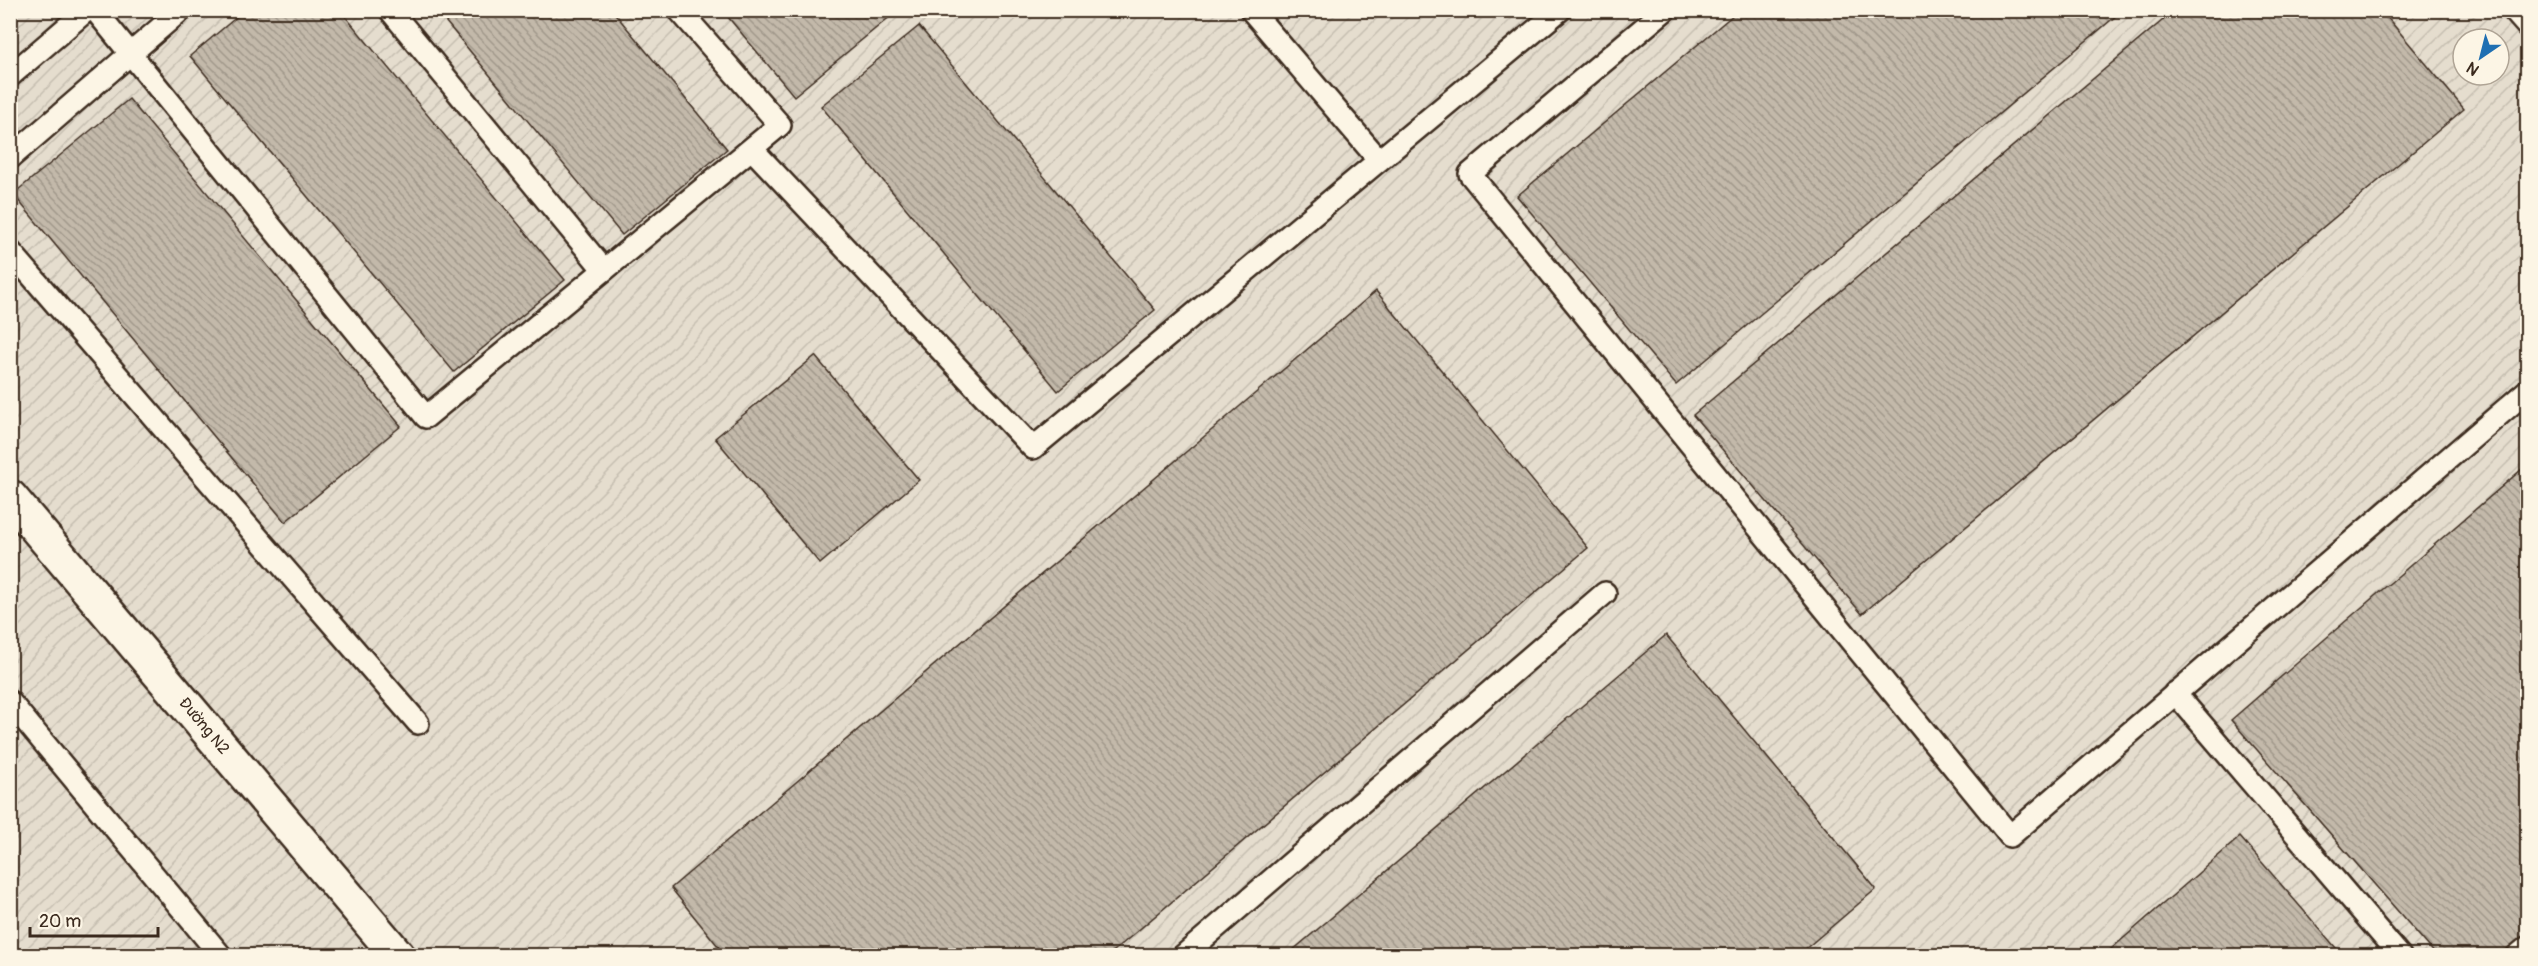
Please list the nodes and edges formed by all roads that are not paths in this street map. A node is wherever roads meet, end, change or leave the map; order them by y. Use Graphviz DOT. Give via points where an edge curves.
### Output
graph roads {
  1 [pos="87,10"];
  2 [pos="95,10"];
  3 [pos="181,10"];
  4 [pos="390,10"];
  5 [pos="679,10"];
  6 [pos="1251,10"];
  7 [pos="1665,10"];
  8 [pos="2513,10"];
  9 [pos="1556,12"];
  10 [pos="2528,27"];
  11 [pos="130,54"];
  12 [pos="10,76"];
  13 [pos="752,149"];
  14 [pos="10,158"];
  15 [pos="1379,160"];
  16 [pos="10,251"];
  17 [pos="604,270"];
  18 [pos="2528,390"];
  19 [pos="10,497"];
  20 [pos="1605,594"];
  21 [pos="2175,693"];
  22 [pos="10,702"];
  23 [pos="418,723"];
  24 [pos="2528,947"];
  25 [pos="221,956"];
  26 [pos="398,956"];
  27 [pos="1183,956"];
  28 [pos="2400,956"];
  29 [pos="2517,956"];
  1 -- 12 [label="lane"];
  2 -- 11 [label="lane"];
  3 -- 11 [label="lane"];
  4 -- 17 [label="lane"];
  5 -- 13 [label="lane" via="780,125"];
  6 -- 15 [label="lane"];
  7 -- 21 [label="lane" via="1470,174 2010,836"];
  8 -- 10 [label="lane"];
  9 -- 15 [label="lane"];
  11 -- 14 [label="lane"];
  11 -- 17 [label="lane" via="426,417"];
  13 -- 15 [label="lane" via="1033,448"];
  13 -- 17 [label="lane"];
  16 -- 23 [label="lane"];
  18 -- 21 [label="lane"];
  19 -- 26 [label="street, Đường N2"];
  20 -- 27 [label="lane"];
  21 -- 28 [label="lane"];
  22 -- 25 [label="lane"];
  24 -- 29 [label="lane"];
}
